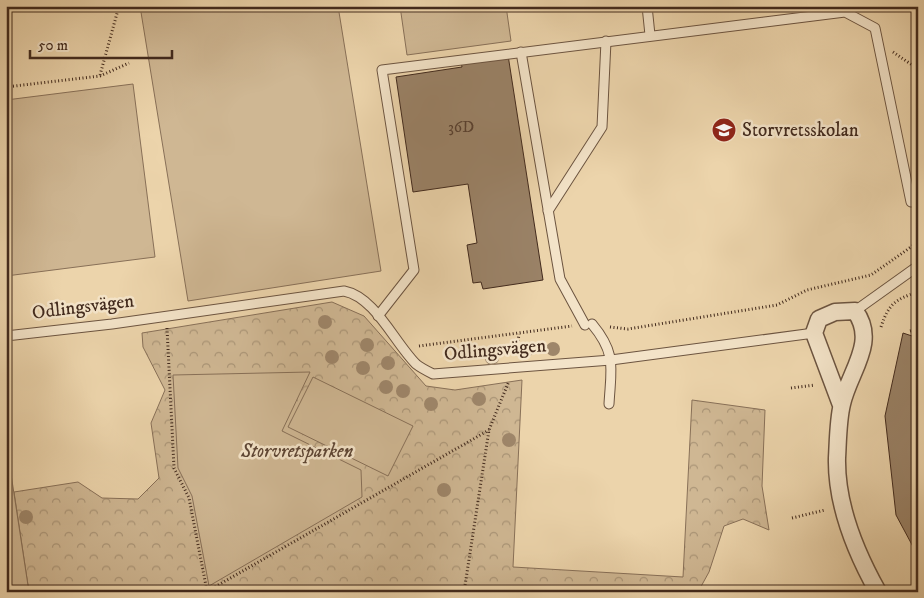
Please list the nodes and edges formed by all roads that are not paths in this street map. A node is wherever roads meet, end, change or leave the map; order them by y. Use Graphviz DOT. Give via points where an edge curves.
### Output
graph roads {
  1 [pos="647,6"];
  2 [pos="650,36"];
  3 [pos="606,41"];
  4 [pos="521,52"];
  5 [pos="911,202"];
  6 [pos="548,211"];
  7 [pos="918,266"];
  8 [pos="855,311"];
  9 [pos="378,316"];
  10 [pos="814,333"];
  11 [pos="6,336"];
  12 [pos="612,360"];
  13 [pos="609,404"];
  14 [pos="842,405"];
  15 [pos="878,592"];
  1 -- 2 [label="lane"];
  2 -- 3 [label="lane"];
  2 -- 5 [label="lane" via="845,12 875,28"];
  3 -- 4 [label="lane"];
  3 -- 6 [label="lane" via="602,127"];
  4 -- 6 [label="lane"];
  4 -- 9 [label="lane" via="382,70 414,270"];
  6 -- 12 [label="lane" via="560,279 589,324 606,340"];
  7 -- 8 [label="lane"];
  8 -- 10 [label="street" via="835,312 819,319"];
  8 -- 14 [label="street" via="860,318 865,343"];
  9 -- 11 [label="lane, Odlingsvägen" via="356,293 344,291"];
  9 -- 12 [label="lane, Odlingsvägen" via="417,365 433,374"];
  10 -- 12 [label="lane, Odlingsvägen"];
  10 -- 14 [label="street"];
  12 -- 13 [label="lane"];
  14 -- 15 [label="street" via="837,459 843,506 859,558"];
}
